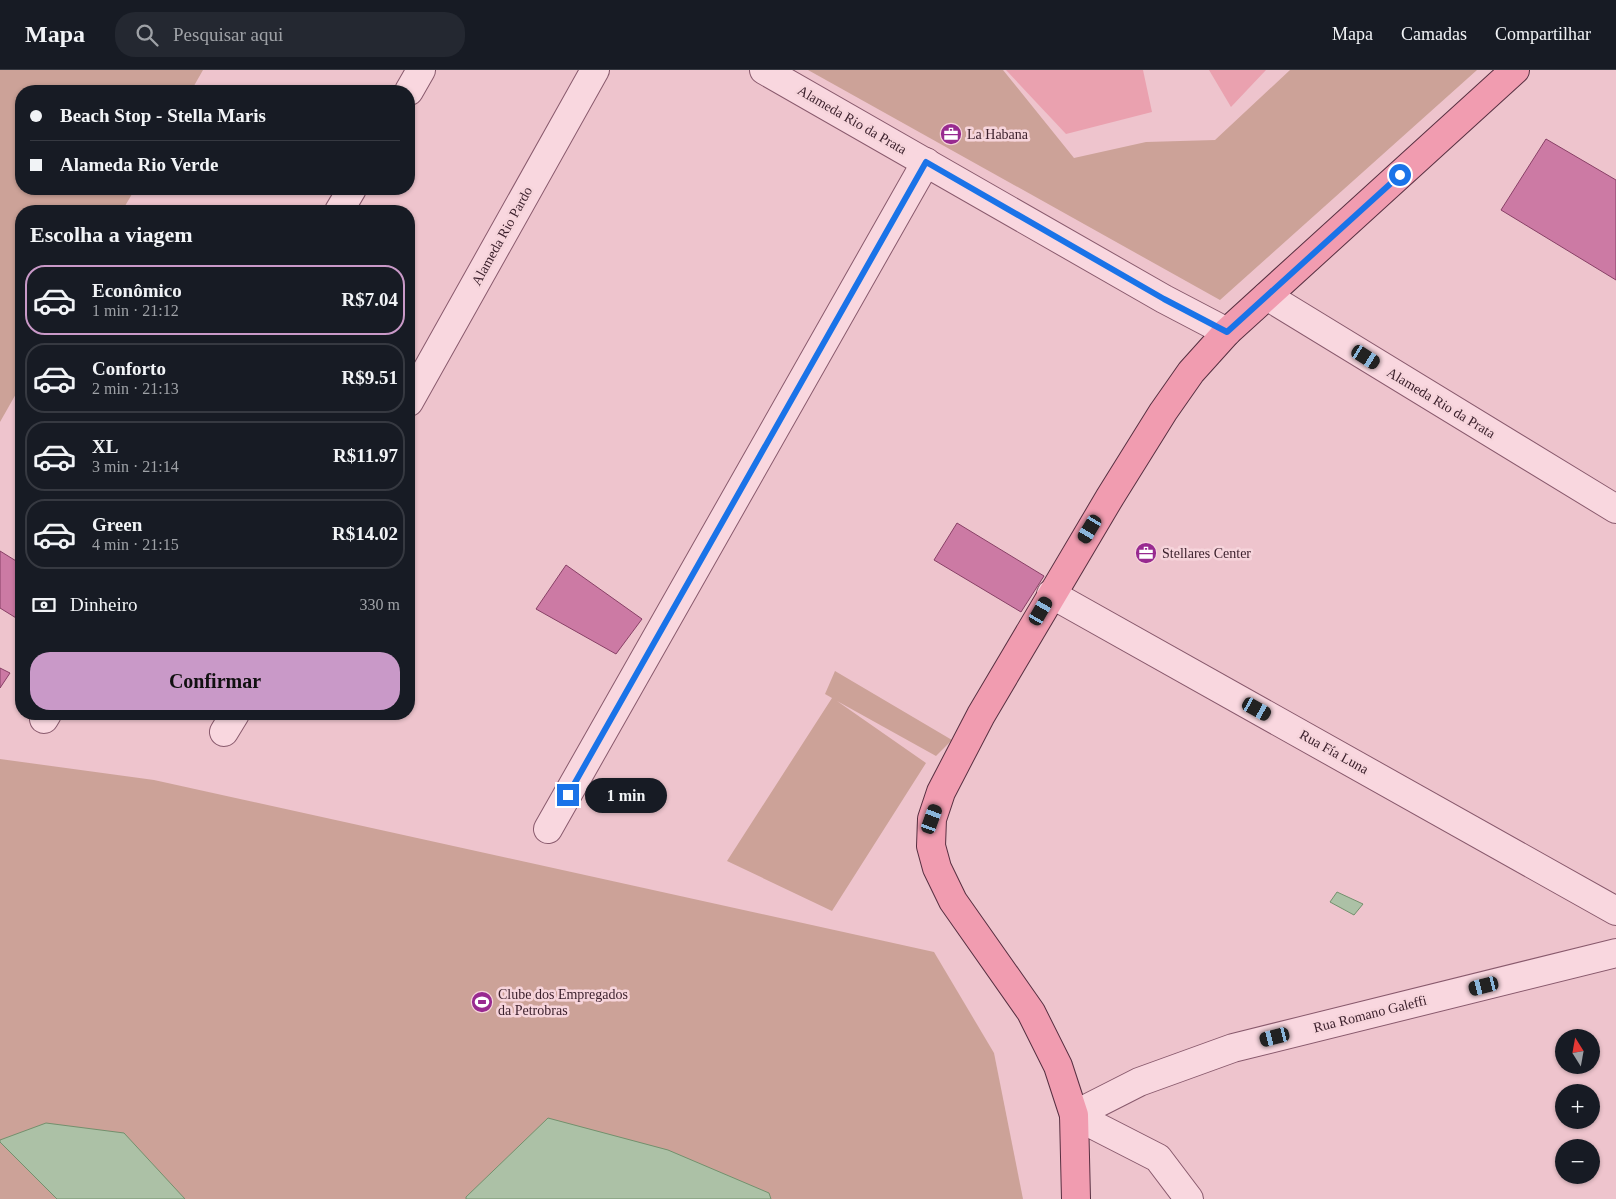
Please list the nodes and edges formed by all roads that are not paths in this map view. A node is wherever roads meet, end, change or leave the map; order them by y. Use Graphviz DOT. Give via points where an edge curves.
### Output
graph roads {
  1 [pos="421,70"];
  2 [pos="595,70"];
  3 [pos="764,70"];
  4 [pos="1515,70"];
  5 [pos="412,85"];
  6 [pos="926,162"];
  7 [pos="1266,296"];
  8 [pos="1227,332"];
  9 [pos="415,391"];
  10 [pos="1616,509"];
  11 [pos="1051,594"];
  12 [pos="548,829"];
  13 [pos="1616,911"];
  14 [pos="1616,953"];
  15 [pos="1074,1115"];
  16 [pos="1076,1199"];
  17 [pos="1189,1199"];
  1 -- 5 [label="street"];
  2 -- 9 [label="street, Alameda Rio Pardo"];
  3 -- 6 [label="street, Alameda Rio da Prata"];
  4 -- 7 [label="main road"];
  6 -- 8 [label="street, Alameda Rio da Prata"];
  6 -- 12 [label="street"];
  7 -- 8 [label="main road"];
  7 -- 10 [label="street, Alameda Rio da Prata"];
  8 -- 11 [label="main road" via="1191,372 1163,412"];
  11 -- 13 [label="street, Rua Fía Luna"];
  11 -- 15 [label="main road" via="941,792 932,819 931,846 937,868 953,901 1031,1012 1058,1066"];
  14 -- 15 [label="street, Rua Romano Galeffi" via="1233,1048 1139,1082"];
  15 -- 16 [label="main road"];
  15 -- 17 [label="street" via="1158,1158"];
}
